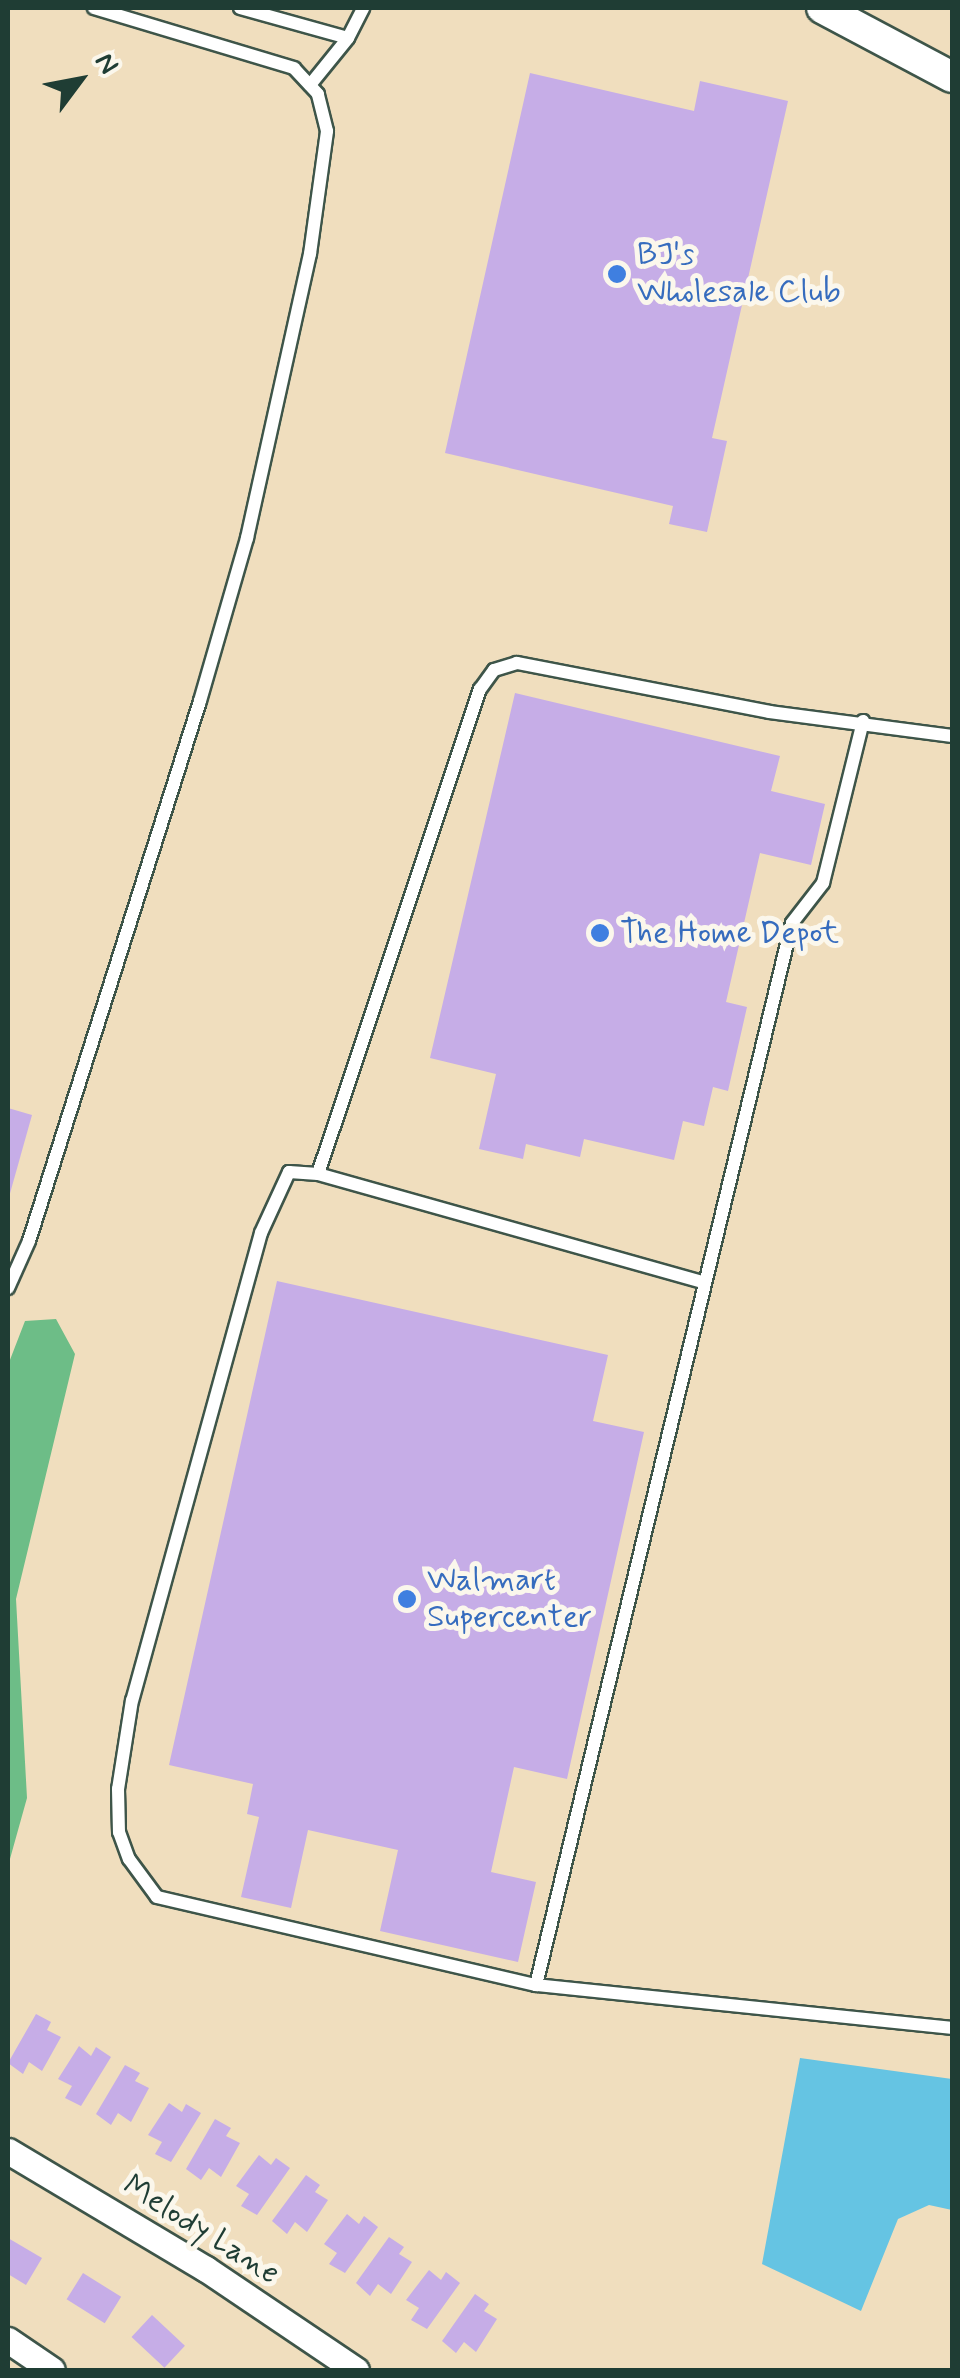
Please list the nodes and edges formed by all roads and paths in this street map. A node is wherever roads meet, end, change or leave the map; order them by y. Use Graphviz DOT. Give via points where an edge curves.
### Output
graph roads {
  1 [pos="94,8"];
  2 [pos="240,8"];
  3 [pos="362,8"];
  4 [pos="826,8"];
  5 [pos="348,38"];
  6 [pos="952,77"];
  7 [pos="310,86"];
  8 [pos="863,721"];
  9 [pos="952,736"];
  10 [pos="318,1174"];
  11 [pos="705,1283"];
  12 [pos="8,1288"];
  13 [pos="536,1985"];
  14 [pos="952,2028"];
  15 [pos="8,2151"];
  16 [pos="8,2340"];
  17 [pos="52,2370"];
  18 [pos="356,2370"];
  1 -- 7 [label="lane" via="294,68"];
  2 -- 5 [label="lane"];
  3 -- 5 [label="lane"];
  4 -- 6 [label="street"];
  5 -- 7 [label="lane"];
  7 -- 12 [label="lane" via="327,131 313,236 246,538 30,1241"];
  8 -- 9 [label="lane"];
  8 -- 10 [label="lane" via="770,712 517,662 494,670 480,688"];
  8 -- 11 [label="lane" via="823,883 792,923"];
  10 -- 11 [label="lane"];
  10 -- 13 [label="lane" via="289,1172 261,1233 132,1700 118,1789 119,1832 128,1859 156,1897"];
  11 -- 13 [label="lane"];
  13 -- 14 [label="lane"];
  15 -- 18 [label="street, Melody Lane" via="206,2269"];
  16 -- 17 [label="street"];
}
